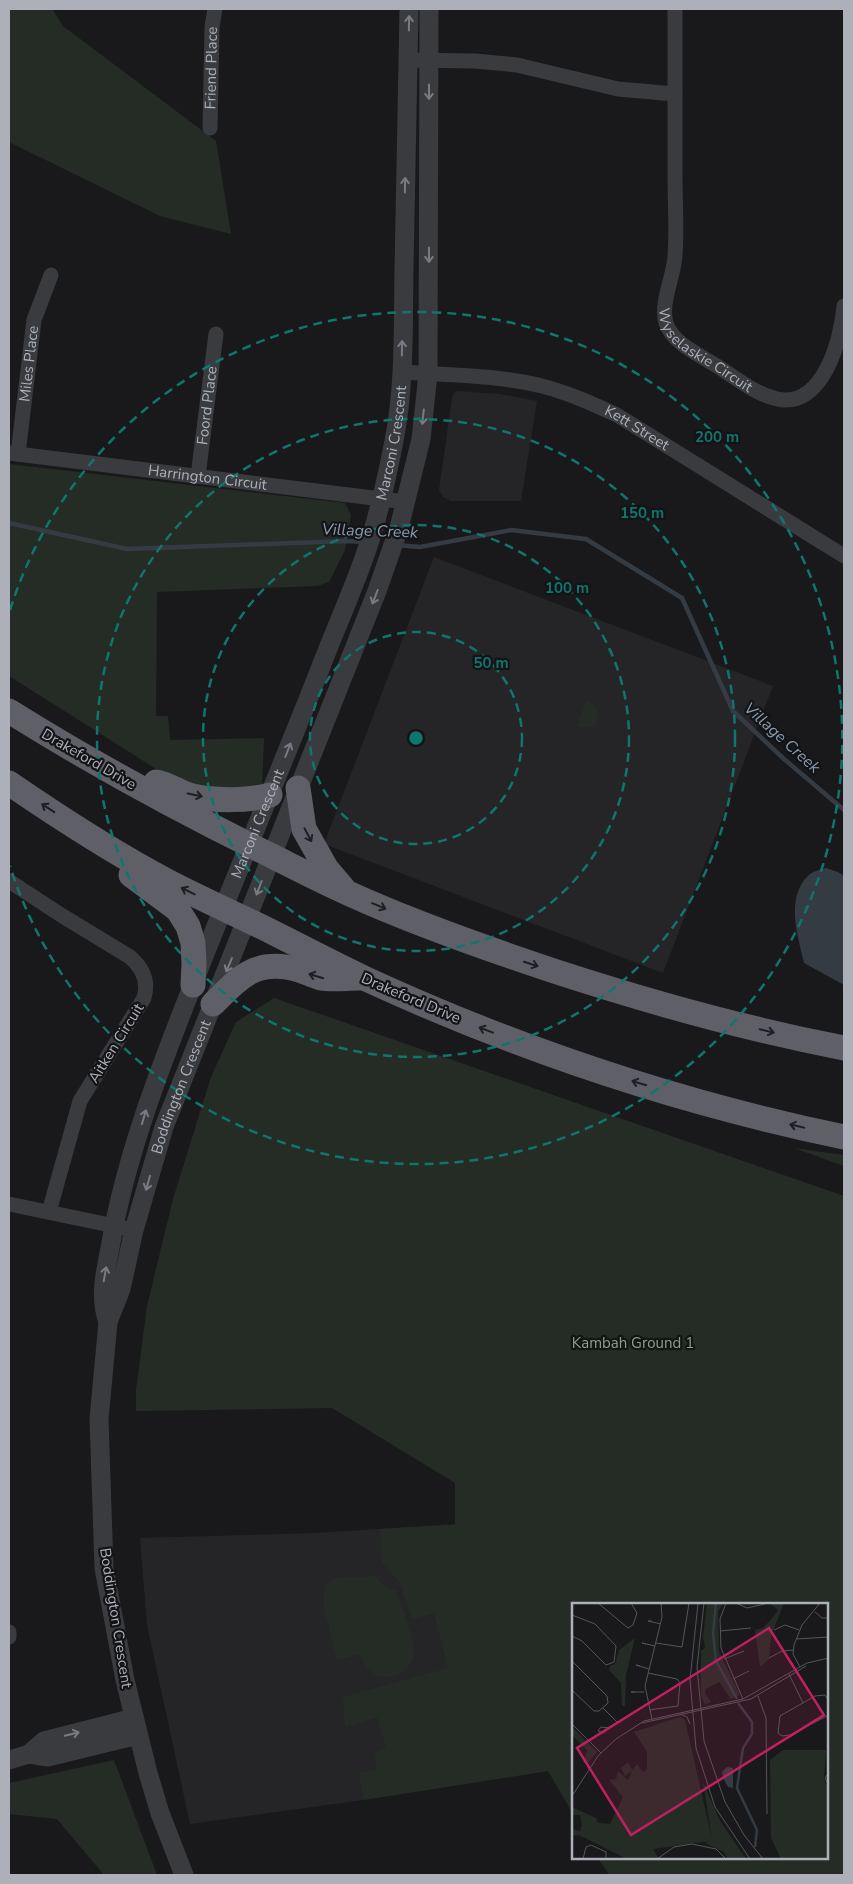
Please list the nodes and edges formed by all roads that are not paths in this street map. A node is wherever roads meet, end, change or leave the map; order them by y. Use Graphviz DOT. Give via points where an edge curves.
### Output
graph roads {
  1 [pos="215,9"];
  2 [pos="409,9"];
  3 [pos="429,9"];
  4 [pos="675,9"];
  5 [pos="408,60"];
  6 [pos="429,60"];
  7 [pos="675,94"];
  8 [pos="210,128"];
  9 [pos="51,275"];
  10 [pos="844,306"];
  11 [pos="216,334"];
  12 [pos="402,372"];
  13 [pos="428,374"];
  14 [pos="13,453"];
  15 [pos="198,476"];
  16 [pos="381,498"];
  17 [pos="406,502"];
  18 [pos="844,556"];
  19 [pos="9,711"];
  20 [pos="114,774"];
  21 [pos="9,783"];
  22 [pos="298,788"];
  23 [pos="270,795"];
  24 [pos="248,844"];
  25 [pos="109,847"];
  26 [pos="272,856"];
  27 [pos="9,881"];
  28 [pos="349,894"];
  29 [pos="222,908"];
  30 [pos="247,920"];
  31 [pos="364,978"];
  32 [pos="193,984"];
  33 [pos="213,1004"];
  34 [pos="844,1048"];
  35 [pos="844,1137"];
  36 [pos="9,1204"];
  37 [pos="49,1212"];
  38 [pos="113,1226"];
  39 [pos="134,1230"];
  40 [pos="108,1322"];
  41 [pos="9,1632"];
  42 [pos="9,1637"];
  43 [pos="136,1727"];
  44 [pos="9,1760"];
  45 [pos="184,1875"];
  1 -- 8 [label="street, Friend Place"];
  5 -- 2 [label="street, Marconi Crescent, one-way"];
  3 -- 6 [label="street, Marconi Crescent"];
  4 -- 7 [label="street, Wyselaskie Circuit"];
  5 -- 6 [label="street"];
  12 -- 5 [label="street, Marconi Crescent, one-way"];
  6 -- 7 [label="street" via="517,65 618,89"];
  6 -- 13 [label="street, Marconi Crescent, one-way"];
  7 -- 10 [label="street, Wyselaskie Circuit" via="675,256 664,309 666,322 679,341 761,394 777,399 799,398 816,386 834,352"];
  9 -- 14 [label="street, Miles Place" via="34,320"];
  11 -- 15 [label="street, Foord Place"];
  12 -- 13 [label="street, Kett Street"];
  12 -- 16 [label="street, Marconi Crescent" via="395,436"];
  13 -- 17 [label="street, Marconi Crescent, one-way" via="421,439"];
  13 -- 18 [label="street, Kett Street" via="503,379 542,386 580,398 617,416"];
  14 -- 15 [label="street, Harrington Circuit"];
  15 -- 16 [label="street, Harrington Circuit"];
  16 -- 17 [label="street, Harrington Circuit"];
  23 -- 16 [label="street, Marconi Crescent, one-way" via="369,542"];
  17 -- 22 [label="street, Marconi Crescent, one-way" via="374,600"];
  19 -- 20 [label="highway, Drakeford Drive"];
  20 -- 23 [label="highway, one-way" via="160,782 192,796 223,799"];
  20 -- 24 [label="highway, Drakeford Drive"];
  25 -- 21 [label="highway, Drakeford Drive, one-way"];
  22 -- 26 [label="street, Marconi Crescent"];
  22 -- 28 [label="highway, one-way" via="304,829 326,868"];
  23 -- 24 [label="street, Marconi Crescent"];
  24 -- 26 [label="highway, Drakeford Drive"];
  24 -- 29 [label="street, Marconi Crescent"];
  29 -- 25 [label="highway, Drakeford Drive, one-way"];
  25 -- 32 [label="highway" via="133,878 178,910 188,926 193,950"];
  26 -- 28 [label="highway, Drakeford Drive"];
  26 -- 30 [label="street, Boddington Crescent, one-way"];
  27 -- 37 [label="street, Aitken Circuit" via="130,957 144,974 146,989 144,998 80,1102"];
  28 -- 34 [label="highway, Drakeford Drive, one-way" via="426,926 607,988 715,1018"];
  29 -- 30 [label="highway, Drakeford Drive"];
  29 -- 32 [label="street, Boddington Crescent"];
  30 -- 31 [label="highway, Drakeford Drive"];
  30 -- 33 [label="street, Boddington Crescent, one-way"];
  31 -- 33 [label="highway, one-way" via="321,978 299,970 265,966 240,979"];
  35 -- 31 [label="highway, Drakeford Drive, one-way" via="690,1099 519,1043"];
  38 -- 32 [label="street, Boddington Crescent, one-way" via="144,1115"];
  33 -- 39 [label="street, Boddington Crescent, one-way" via="164,1127"];
  36 -- 37 [label="street"];
  37 -- 38 [label="street"];
  38 -- 39 [label="street"];
  40 -- 38 [label="street, Boddington Crescent, one-way" via="102,1290"];
  39 -- 40 [label="street, Boddington Crescent" via="121,1289"];
  40 -- 43 [label="street, Boddington Crescent" via="99,1419 104,1568"];
  41 -- 42 [label="street"];
  43 -- 44 [label="street" via="44,1741 29,1754"];
  43 -- 45 [label="street, Boddington Crescent" via="148,1773"];
}
